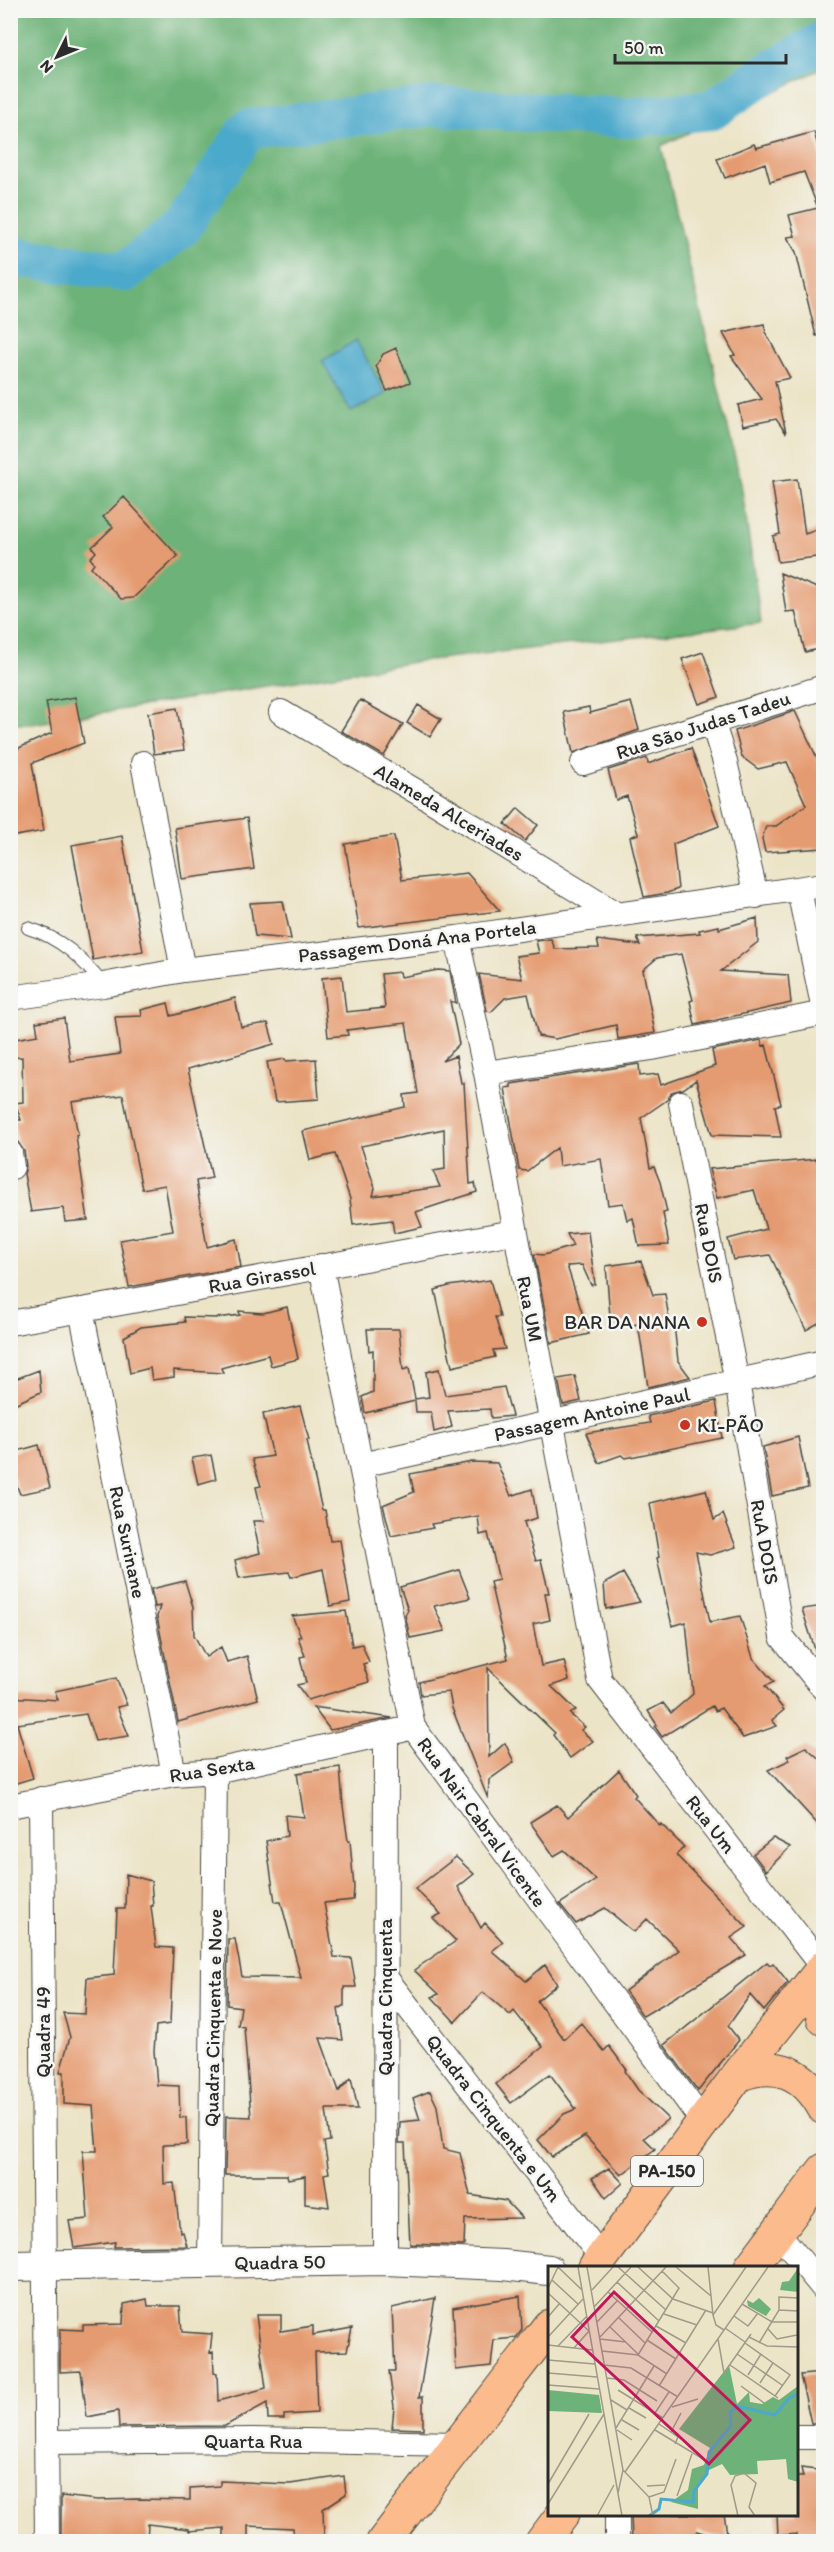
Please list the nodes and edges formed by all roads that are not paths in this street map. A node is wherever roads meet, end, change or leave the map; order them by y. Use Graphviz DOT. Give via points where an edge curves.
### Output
graph roads {
  1 [pos="824,687"];
  2 [pos="281,712"];
  3 [pos="713,724"];
  4 [pos="143,763"];
  5 [pos="583,764"];
  6 [pos="824,885"];
  7 [pos="799,890"];
  8 [pos="756,896"];
  9 [pos="616,914"];
  10 [pos="28,928"];
  11 [pos="457,938"];
  12 [pos="183,970"];
  13 [pos="104,986"];
  14 [pos="10,998"];
  15 [pos="824,1012"];
  16 [pos="486,1073"];
  17 [pos="681,1103"];
  18 [pos="514,1232"];
  19 [pos="321,1266"];
  20 [pos="81,1310"];
  21 [pos="10,1323"];
  22 [pos="824,1362"];
  23 [pos="736,1382"];
  24 [pos="552,1422"];
  25 [pos="361,1465"];
  26 [pos="600,1680"];
  27 [pos="824,1689"];
  28 [pos="413,1727"];
  29 [pos="386,1733"];
  30 [pos="215,1771"];
  31 [pos="174,1774"];
  32 [pos="41,1800"];
  33 [pos="10,1806"];
  34 [pos="823,1967"];
  35 [pos="385,1977"];
  36 [pos="824,2019"];
  37 [pos="738,2075"];
  38 [pos="824,2108"];
  39 [pos="703,2122"];
  40 [pos="821,2166"];
  41 [pos="777,2232"];
  42 [pos="385,2260"];
  43 [pos="599,2263"];
  44 [pos="210,2264"];
  45 [pos="44,2265"];
  46 [pos="10,2266"];
  47 [pos="752,2266"];
  48 [pos="548,2270"];
  49 [pos="824,2289"];
  50 [pos="548,2327"];
  51 [pos="824,2437"];
  52 [pos="798,2438"];
  53 [pos="47,2442"];
  54 [pos="458,2444"];
  55 [pos="561,2516"];
  56 [pos="618,2516"];
  57 [pos="47,2541"];
  58 [pos="383,2541"];
  59 [pos="542,2541"];
  60 [pos="617,2541"];
  1 -- 3 [label="street, Rua São Judas Tadeu"];
  2 -- 9 [label="street, Alameda Alceriades"];
  3 -- 5 [label="street, Rua São Judas Tadeu"];
  3 -- 8 [label="street"];
  4 -- 12 [label="street"];
  6 -- 7 [label="street, Passagem Doná Ana Portela"];
  7 -- 8 [label="street, Passagem Doná Ana Portela"];
  7 -- 15 [label="street"];
  8 -- 9 [label="street, Passagem Doná Ana Portela"];
  9 -- 11 [label="street, Passagem Doná Ana Portela"];
  10 -- 13 [label="lane" via="45,933 74,952"];
  11 -- 12 [label="street, Passagem Doná Ana Portela"];
  11 -- 16 [label="street, Rua UM"];
  12 -- 13 [label="street, Passagem Doná Ana Portela"];
  13 -- 14 [label="street, Passagem Doná Ana Portela"];
  15 -- 16 [label="street" via="652,1048"];
  16 -- 18 [label="street, Rua UM"];
  17 -- 23 [label="street, Rua DOIS"];
  18 -- 19 [label="street, Rua Girassol"];
  18 -- 24 [label="street, Rua UM"];
  19 -- 20 [label="street, Rua Girassol"];
  19 -- 25 [label="street, Rua Nair Cabral Vicente"];
  20 -- 21 [label="street, Rua Girassol"];
  20 -- 31 [label="street, Rua Surinane"];
  22 -- 23 [label="street, Passagem Antoine Paul"];
  23 -- 24 [label="street, Passagem Antoine Paul"];
  23 -- 27 [label="street, RuA DOIS" via="782,1637"];
  24 -- 25 [label="street, Passagem Antoine Paul"];
  24 -- 26 [label="street, Rua UM"];
  25 -- 28 [label="street, Rua Nair Cabral Vicente"];
  26 -- 34 [label="street, Rua Um"];
  28 -- 29 [label="street, Rua Sexta"];
  28 -- 39 [label="street, Rua Nair Cabral Vicente"];
  29 -- 30 [label="street, Rua Sexta"];
  29 -- 35 [label="street, Quadra Cinquenta"];
  30 -- 31 [label="street, Rua Sexta"];
  30 -- 44 [label="street, Quadra Cinquenta e Nove"];
  31 -- 32 [label="street, Rua Sexta"];
  32 -- 33 [label="street, Rua Sexta"];
  32 -- 45 [label="street, Quadra 49"];
  34 -- 36 [label="main road" via="818,1991"];
  34 -- 37 [label="main road, PA-150"];
  35 -- 42 [label="street, Quadra Cinquenta"];
  35 -- 43 [label="street, Quadra Cinquenta e Um"];
  37 -- 38 [label="main road" via="757,2067 781,2070 803,2080"];
  37 -- 39 [label="main road, PA-150"];
  39 -- 43 [label="main road, PA-150"];
  40 -- 41 [label="main road"];
  41 -- 47 [label="main road"];
  41 -- 49 [label="street"];
  42 -- 44 [label="street, Quadra 50"];
  42 -- 48 [label="street, Quadra 50"];
  44 -- 45 [label="street, Quadra 50"];
  45 -- 46 [label="street, Quadra 50"];
  45 -- 53 [label="street, Quadra 49"];
  50 -- 54 [label="main road"];
  51 -- 52 [label="street"];
  53 -- 54 [label="street, Quarta Rua" via="254,2440"];
  53 -- 57 [label="street, Quadra 49"];
  54 -- 58 [label="main road"];
  55 -- 59 [label="main road"];
  56 -- 60 [label="street"];
}
